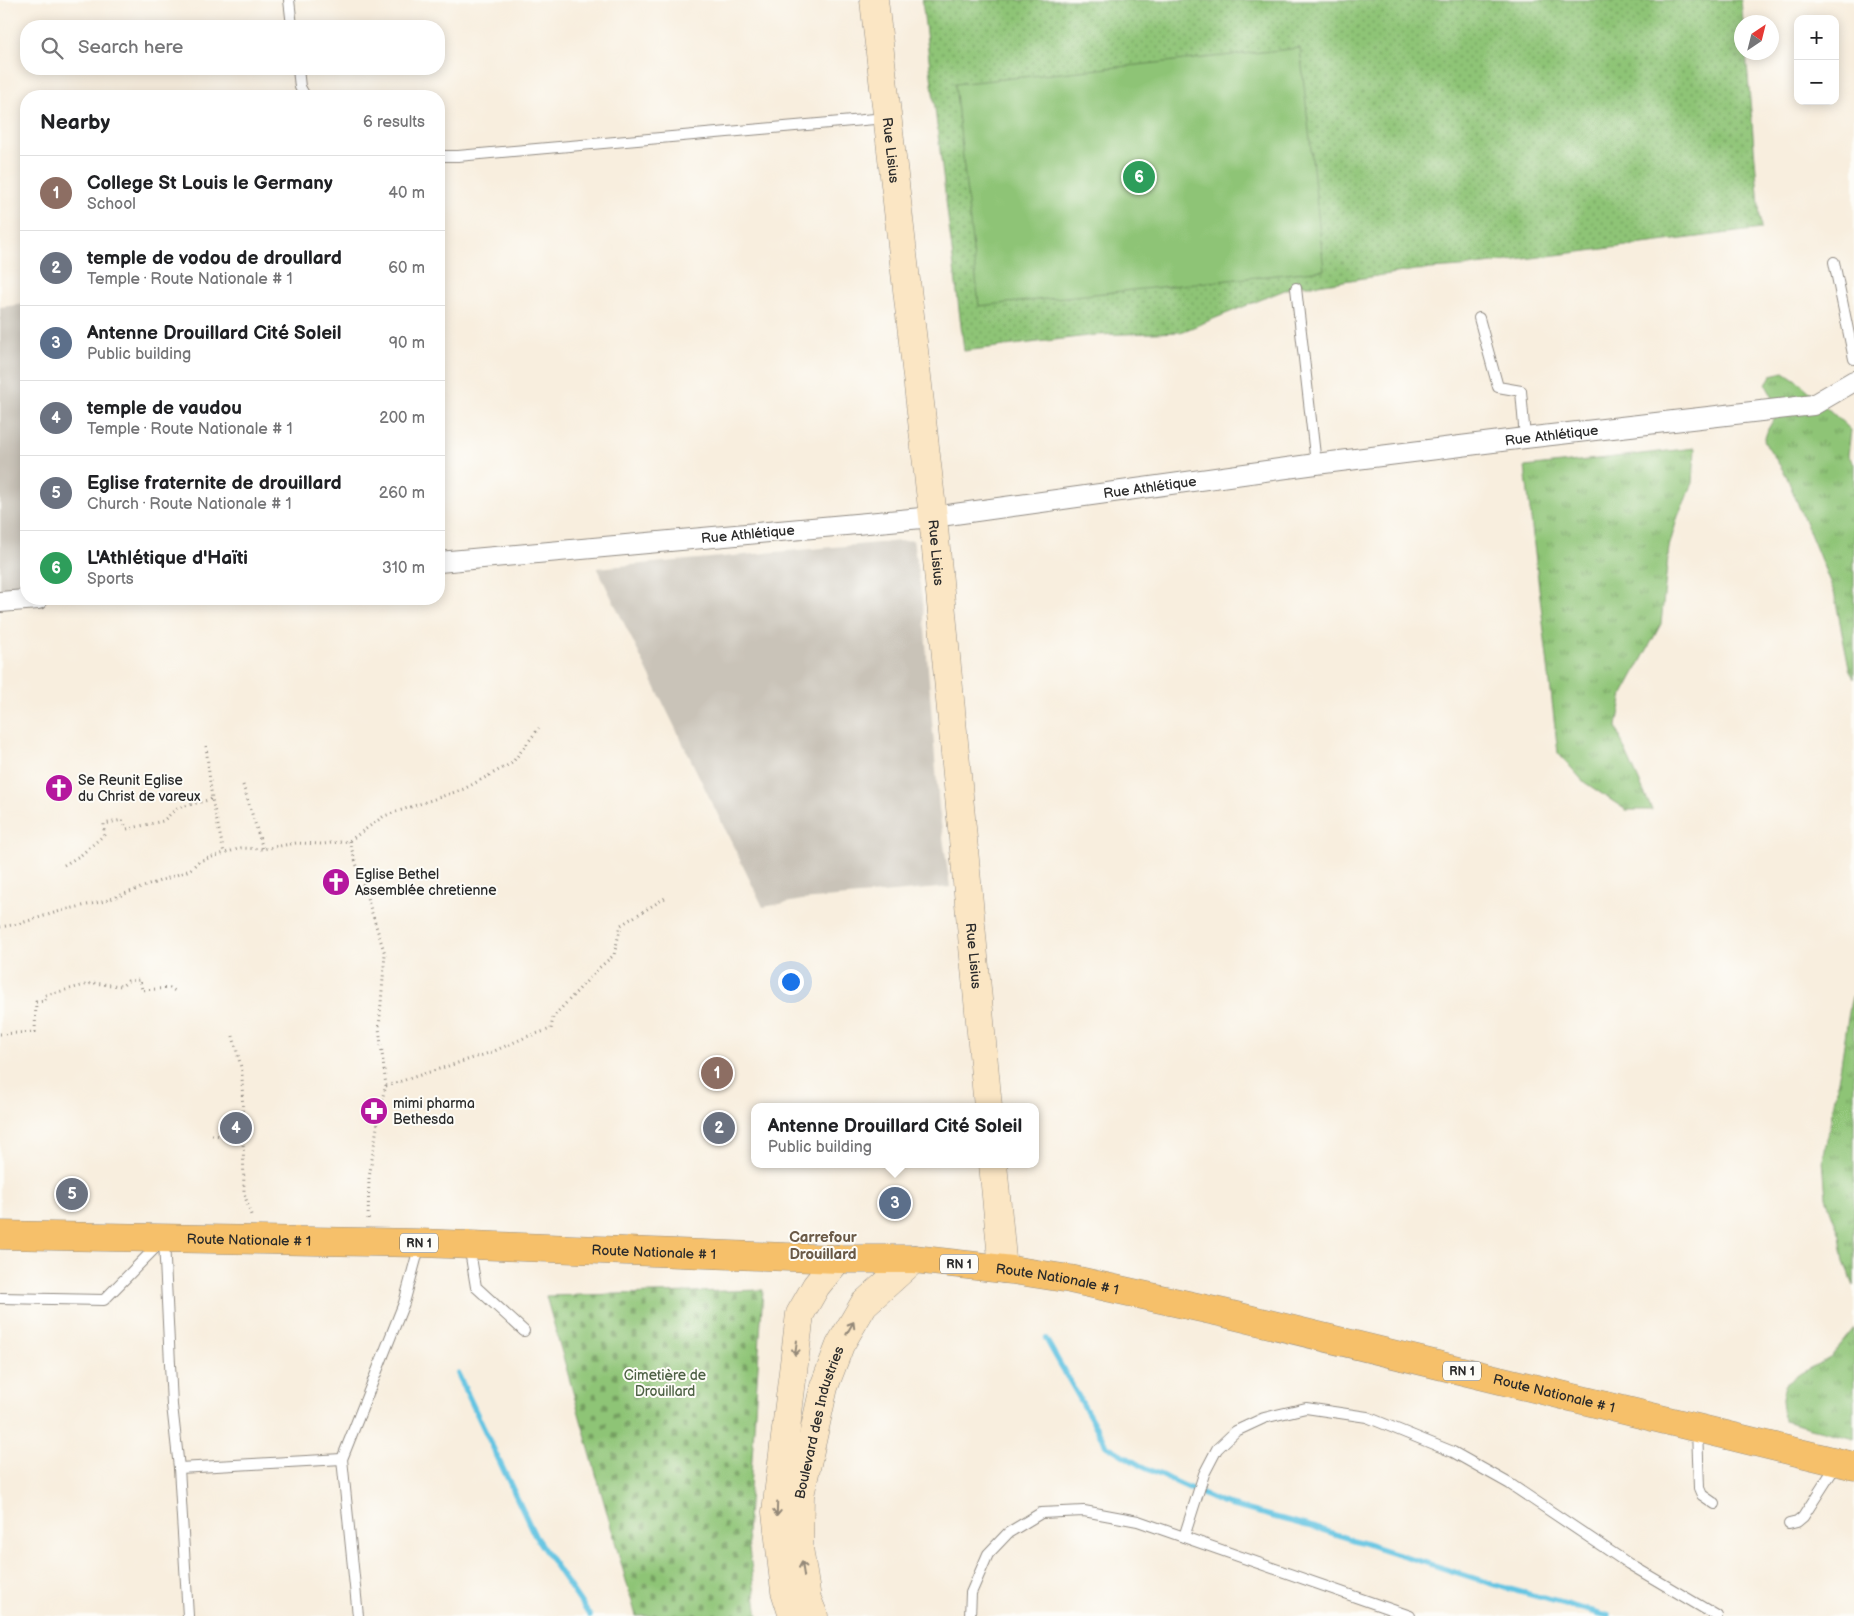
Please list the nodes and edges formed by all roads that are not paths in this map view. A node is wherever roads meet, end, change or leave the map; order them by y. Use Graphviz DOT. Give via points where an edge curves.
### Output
graph roads {
  1 [pos="289,0"];
  2 [pos="874,0"];
  3 [pos="291,20"];
  4 [pos="299,75"];
  5 [pos="301,90"];
  6 [pos="887,118"];
  7 [pos="445,155"];
  8 [pos="1834,262"];
  9 [pos="1296,288"];
  10 [pos="1479,318"];
  11 [pos="1854,360"];
  12 [pos="1854,381"];
  13 [pos="1525,438"];
  14 [pos="1316,464"];
  15 [pos="933,517"];
  16 [pos="445,561"];
  17 [pos="20,600"];
  18 [pos="0,602"];
  19 [pos="988,1103"];
  20 [pos="994,1168"];
  21 [pos="0,1235"];
  22 [pos="164,1239"];
  23 [pos="420,1243"];
  24 [pos="469,1244"];
  25 [pos="838,1259"];
  26 [pos="914,1259"];
  27 [pos="1007,1269"];
  28 [pos="0,1298"];
  29 [pos="524,1331"];
  30 [pos="1697,1428"];
  31 [pos="342,1459"];
  32 [pos="1846,1464"];
  33 [pos="179,1468"];
  34 [pos="1715,1504"];
  35 [pos="1789,1524"];
  36 [pos="1184,1537"];
  37 [pos="188,1616"];
  38 [pos="358,1616"];
  39 [pos="792,1616"];
  40 [pos="814,1616"];
  41 [pos="970,1616"];
  42 [pos="1410,1616"];
  43 [pos="1717,1616"];
  1 -- 3 [label="lane"];
  2 -- 6 [label="street, Rue Lisius"];
  4 -- 5 [label="lane"];
  6 -- 7 [label="lane"];
  6 -- 15 [label="street, Rue Lisius"];
  8 -- 11 [label="lane"];
  9 -- 14 [label="lane"];
  10 -- 13 [label="lane" via="1498,387 1520,392"];
  12 -- 13 [label="street, Rue Athlétique" via="1814,405"];
  13 -- 14 [label="street, Rue Athlétique"];
  14 -- 15 [label="street, Rue Athlétique"];
  15 -- 16 [label="street, Rue Athlétique"];
  15 -- 19 [label="street, Rue Lisius"];
  17 -- 18 [label="street"];
  20 -- 27 [label="street"];
  21 -- 22 [label="main road, Route Nationale # 1 / RN 1"];
  22 -- 23 [label="main road, Route Nationale # 1 / RN 1"];
  22 -- 28 [label="lane" via="104,1300"];
  22 -- 33 [label="lane" via="172,1405"];
  23 -- 24 [label="main road, Route Nationale # 1 / RN 1"];
  23 -- 31 [label="lane" via="404,1303"];
  24 -- 25 [label="main road, Route Nationale # 1 / RN 1"];
  24 -- 29 [label="lane" via="476,1287"];
  25 -- 26 [label="main road, Route Nationale # 1 / RN 1"];
  25 -- 39 [label="street, Boulevard des Industries, one-way" via="816,1286 800,1314 776,1512 785,1591"];
  26 -- 27 [label="main road, Route Nationale # 1 / RN 1"];
  40 -- 26 [label="street, Boulevard des Industries, one-way" via="807,1599 799,1548 800,1495 824,1386 840,1346 864,1304"];
  27 -- 30 [label="main road, Route Nationale # 1 / RN 1" via="1070,1279 1233,1315"];
  30 -- 32 [label="main road, Route Nationale # 1 / RN 1"];
  30 -- 34 [label="lane" via="1699,1488 1702,1495"];
  31 -- 33 [label="lane"];
  31 -- 38 [label="lane"];
  32 -- 35 [label="lane" via="1804,1516"];
  33 -- 37 [label="lane"];
  36 -- 41 [label="lane" via="1138,1521 1084,1511 1041,1513 1008,1533 988,1554 971,1593"];
  36 -- 42 [label="lane"];
  36 -- 43 [label="lane" via="1204,1474 1217,1449 1236,1431 1264,1418 1306,1408 1367,1417 1452,1452 1510,1484 1629,1564"];
}
